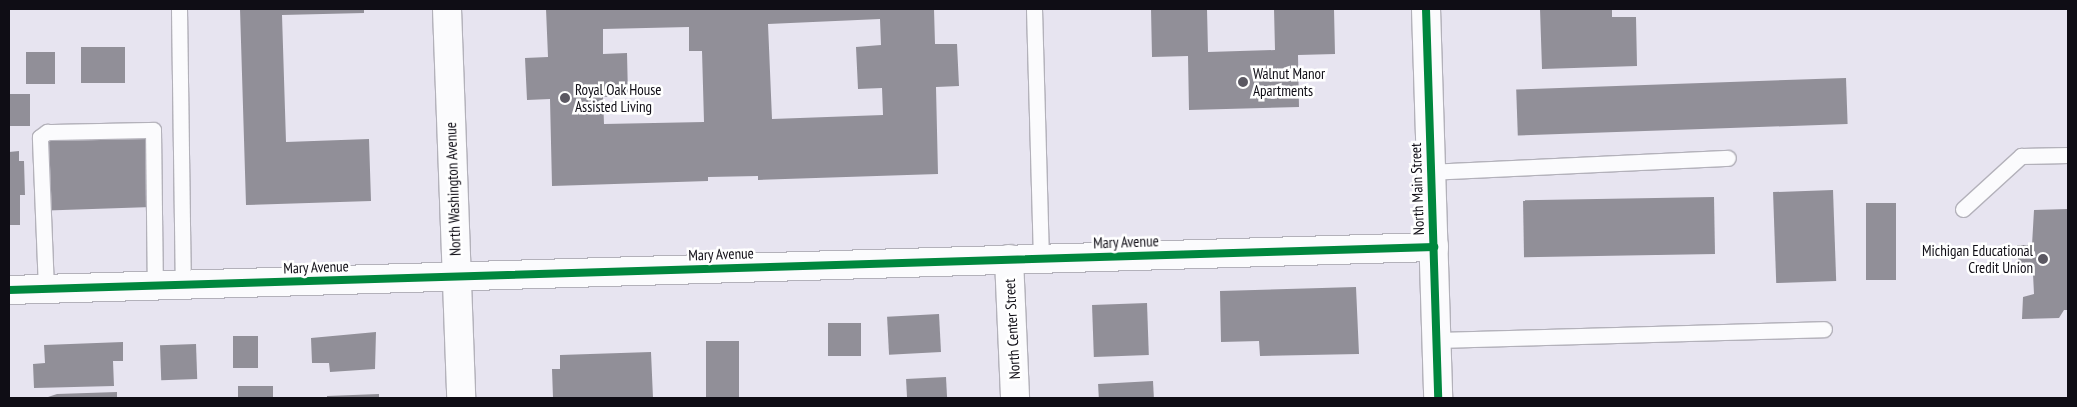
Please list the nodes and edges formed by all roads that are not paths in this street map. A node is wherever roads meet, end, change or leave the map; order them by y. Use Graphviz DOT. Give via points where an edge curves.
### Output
graph roads {
  1 [pos="179,9"];
  2 [pos="447,9"];
  3 [pos="1034,9"];
  4 [pos="1426,9"];
  5 [pos="181,129"];
  6 [pos="153,130"];
  7 [pos="2068,155"];
  8 [pos="1728,158"];
  9 [pos="1430,172"];
  10 [pos="1963,209"];
  11 [pos="1434,246"];
  12 [pos="1041,258"];
  13 [pos="1009,260"];
  14 [pos="456,275"];
  15 [pos="182,285"];
  16 [pos="155,286"];
  17 [pos="46,289"];
  18 [pos="9,290"];
  19 [pos="1824,329"];
  20 [pos="1436,340"];
  21 [pos="461,398"];
  22 [pos="1015,398"];
  23 [pos="1438,398"];
  1 -- 5 [label="lane"];
  2 -- 14 [label="street, North Washington Avenue"];
  3 -- 12 [label="lane"];
  4 -- 9 [label="street, North Main Street"];
  5 -- 6 [label="lane"];
  5 -- 15 [label="lane"];
  6 -- 16 [label="lane"];
  6 -- 17 [label="lane" via="48,132 40,137"];
  7 -- 10 [label="lane" via="2021,156"];
  8 -- 9 [label="lane"];
  9 -- 11 [label="street, North Main Street"];
  11 -- 12 [label="street, Mary Avenue"];
  11 -- 20 [label="street, North Main Street"];
  12 -- 13 [label="street, Mary Avenue"];
  13 -- 14 [label="street, Mary Avenue"];
  13 -- 22 [label="street, North Center Street"];
  14 -- 15 [label="street, Mary Avenue"];
  14 -- 21 [label="street, North Washington Avenue"];
  15 -- 16 [label="street, Mary Avenue"];
  16 -- 17 [label="street, Mary Avenue"];
  17 -- 18 [label="street, Mary Avenue"];
  19 -- 20 [label="lane"];
  20 -- 23 [label="street, North Main Street"];
}
